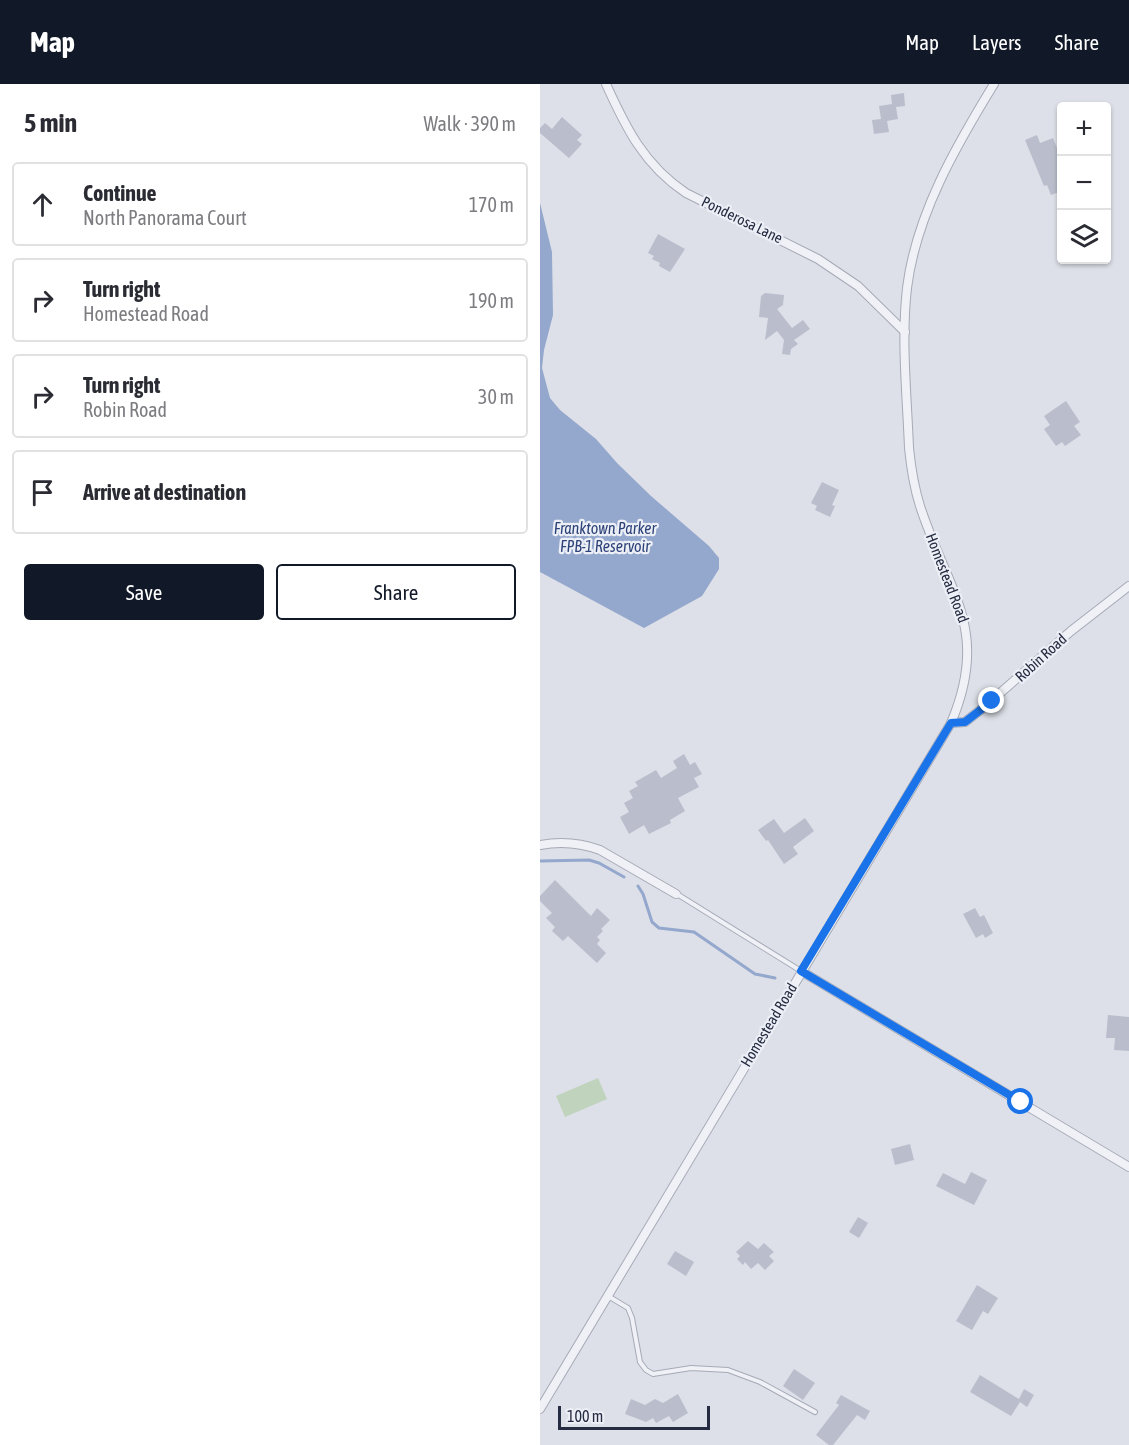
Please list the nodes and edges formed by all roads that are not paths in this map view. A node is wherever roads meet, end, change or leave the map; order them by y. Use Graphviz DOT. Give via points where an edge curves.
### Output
graph roads {
  1 [pos="606,84"];
  2 [pos="994,84"];
  3 [pos="905,332"];
  4 [pos="1129,586"];
  5 [pos="951,723"];
  6 [pos="540,845"];
  7 [pos="676,894"];
  8 [pos="801,971"];
  9 [pos="1129,1167"];
  10 [pos="608,1296"];
  11 [pos="540,1409"];
  12 [pos="815,1412"];
  1 -- 3 [label="street, Ponderosa Lane" via="630,133 669,182 818,259 858,286"];
  2 -- 3 [label="street, Homestead Road" via="950,164 919,235 907,287"];
  3 -- 5 [label="street, Homestead Road" via="913,481 959,602 968,645 966,679"];
  4 -- 5 [label="street, Robin Road" via="965,722"];
  5 -- 8 [label="street, Homestead Road"];
  6 -- 7 [label="street" via="569,843 594,848"];
  7 -- 8 [label="lane"];
  8 -- 9 [label="street"];
  8 -- 10 [label="street, Homestead Road"];
  10 -- 11 [label="street, Homestead Road"];
  10 -- 12 [label="lane" via="628,1308 640,1362 653,1374 691,1368 728,1370 760,1382"];
}
